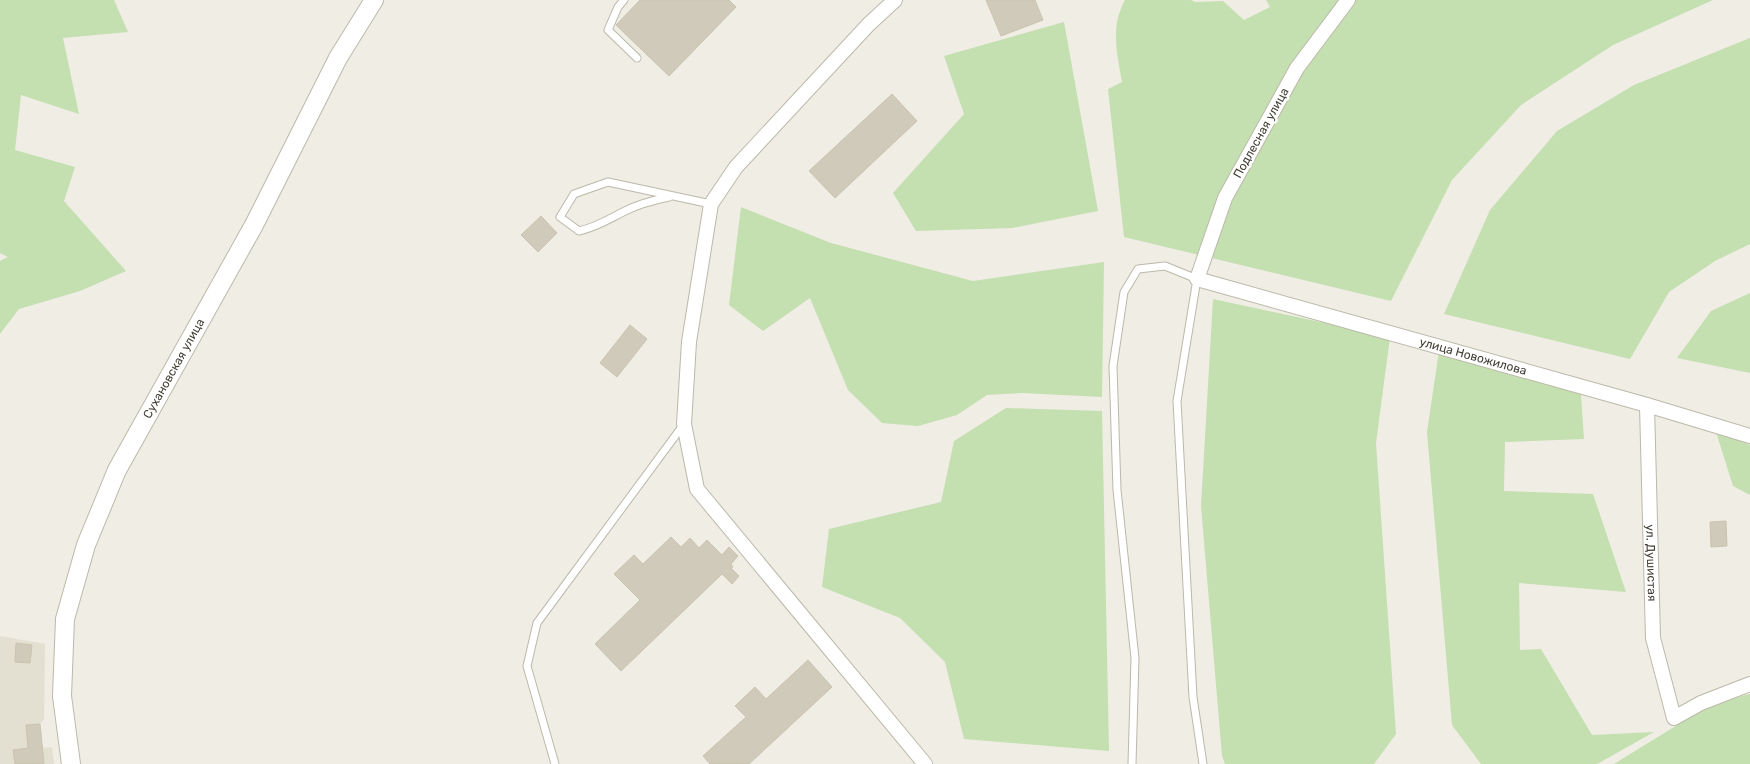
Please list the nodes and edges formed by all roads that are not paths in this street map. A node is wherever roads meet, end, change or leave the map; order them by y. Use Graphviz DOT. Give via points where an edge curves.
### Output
graph roads {
  1 [pos="374,0"];
  2 [pos="624,0"];
  3 [pos="895,0"];
  4 [pos="1348,0"];
  5 [pos="637,58"];
  6 [pos="670,197"];
  7 [pos="712,204"];
  8 [pos="1197,279"];
  9 [pos="1647,405"];
  10 [pos="684,424"];
  11 [pos="1750,436"];
  12 [pos="1750,684"];
  13 [pos="72,764"];
  14 [pos="555,764"];
  15 [pos="925,764"];
  16 [pos="1132,764"];
  17 [pos="1203,764"];
  1 -- 13 [label="street, Сухановская улица" via="338,58 254,225 117,470 86,545 66,619 62,696"];
  2 -- 5 [label="lane" via="608,30"];
  3 -- 7 [label="street" via="736,167"];
  4 -- 8 [label="street, Подлесная улица" via="1297,68 1224,198"];
  6 -- 6 [label="lane" via="608,182 574,194 560,217 579,231 596,227 650,201"];
  6 -- 7 [label="lane"];
  7 -- 10 [label="street" via="689,342"];
  8 -- 9 [label="street, улица Новожилова"];
  8 -- 16 [label="lane" via="1165,266 1138,269 1124,292 1113,366 1117,490 1135,658"];
  8 -- 17 [label="lane" via="1177,401 1194,696"];
  9 -- 11 [label="street, улица Новожилова"];
  9 -- 12 [label="street, ул. Душистая" via="1653,638 1674,718 1701,703"];
  10 -- 14 [label="lane" via="537,624 527,666"];
  10 -- 15 [label="street" via="697,489"];
}
